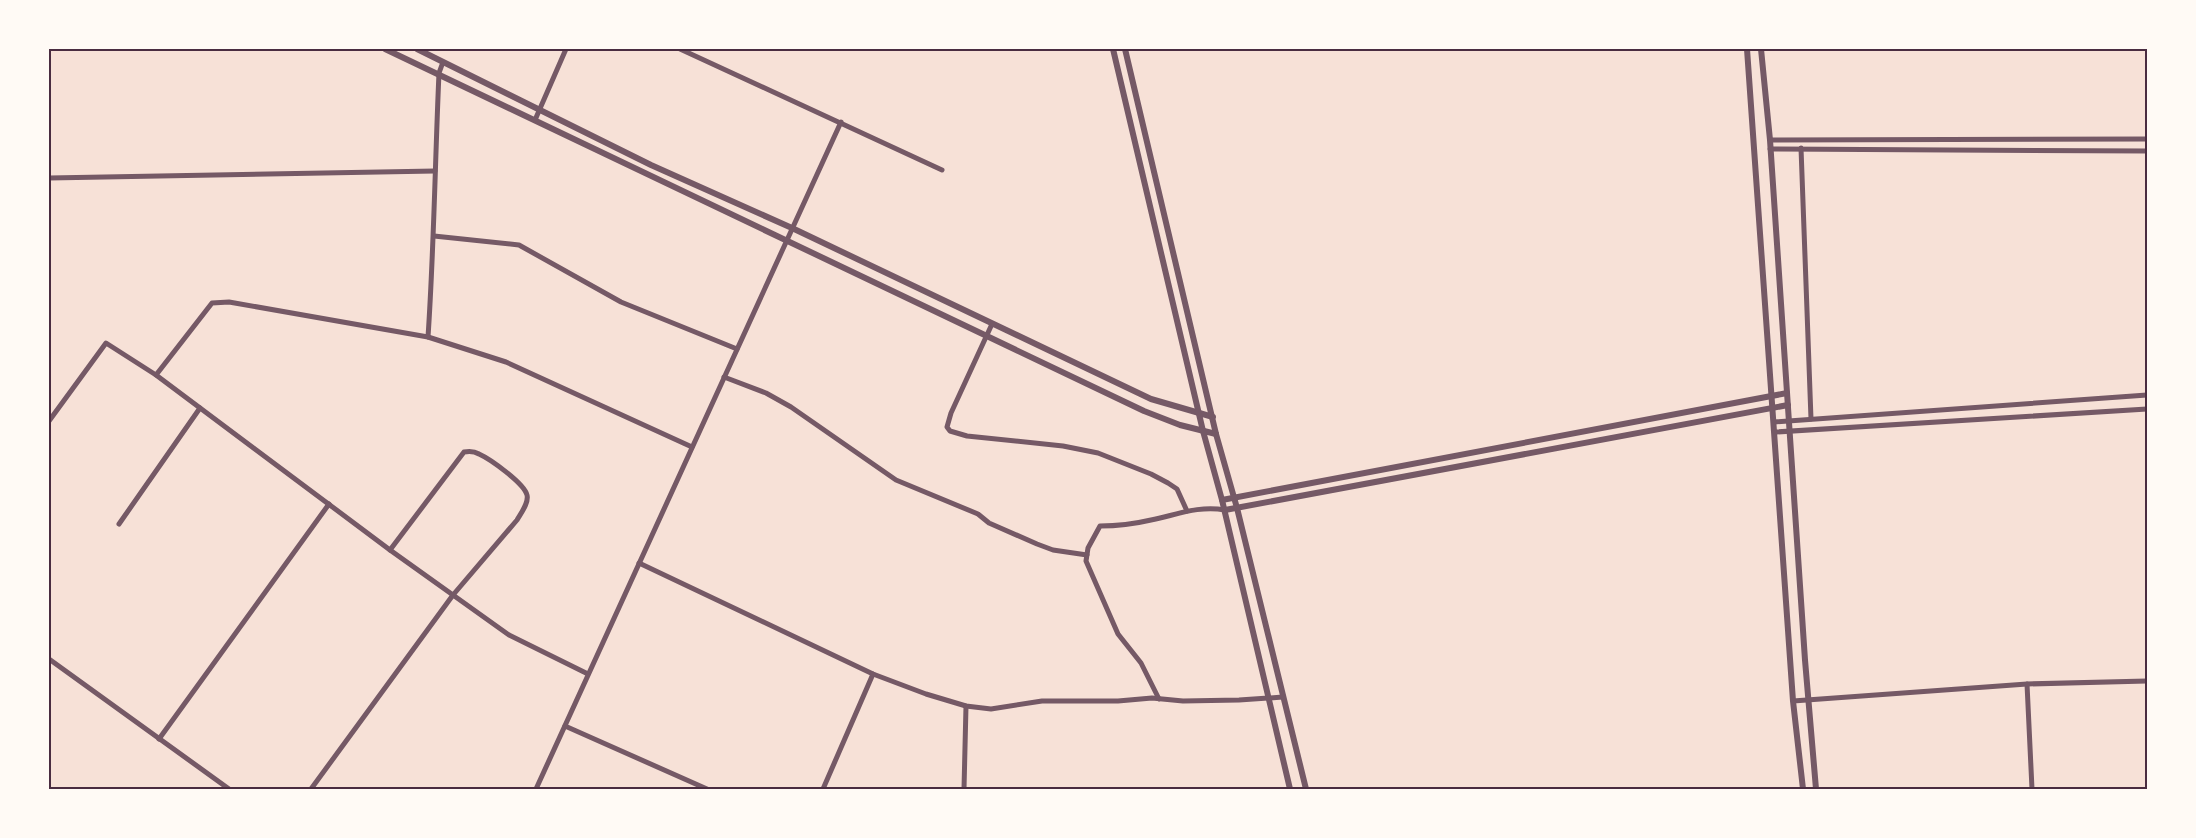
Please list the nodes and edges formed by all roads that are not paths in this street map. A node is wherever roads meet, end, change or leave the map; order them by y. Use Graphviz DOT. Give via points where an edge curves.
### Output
graph roads {
  1 [pos="385,49"];
  2 [pos="417,49"];
  3 [pos="566,49"];
  4 [pos="680,49"];
  5 [pos="1113,49"];
  6 [pos="1125,49"];
  7 [pos="1747,49"];
  8 [pos="1761,49"];
  9 [pos="443,62"];
  10 [pos="439,73"];
  11 [pos="539,109"];
  12 [pos="535,120"];
  13 [pos="841,122"];
  14 [pos="2147,139"];
  15 [pos="1770,140"];
  16 [pos="1801,148"];
  17 [pos="1770,149"];
  18 [pos="2147,151"];
  19 [pos="942,170"];
  20 [pos="435,172"];
  21 [pos="49,178"];
  22 [pos="792,228"];
  23 [pos="434,236"];
  24 [pos="787,240"];
  25 [pos="992,324"];
  26 [pos="987,336"];
  27 [pos="428,337"];
  28 [pos="737,350"];
  29 [pos="156,375"];
  30 [pos="724,377"];
  31 [pos="1787,394"];
  32 [pos="2147,395"];
  33 [pos="1772,396"];
  34 [pos="1788,405"];
  35 [pos="200,408"];
  36 [pos="1773,408"];
  37 [pos="2147,409"];
  38 [pos="1200,415"];
  39 [pos="1213,417"];
  40 [pos="1811,419"];
  41 [pos="1790,420"];
  42 [pos="49,421"];
  43 [pos="1774,422"];
  44 [pos="1791,430"];
  45 [pos="1203,431"];
  46 [pos="1776,432"];
  47 [pos="1216,434"];
  48 [pos="692,447"];
  49 [pos="1234,497"];
  50 [pos="1222,500"];
  51 [pos="329,504"];
  52 [pos="1211,508"];
  53 [pos="1237,508"];
  54 [pos="1225,510"];
  55 [pos="1187,512"];
  56 [pos="119,524"];
  57 [pos="390,550"];
  58 [pos="1087,555"];
  59 [pos="639,563"];
  60 [pos="453,595"];
  61 [pos="49,660"];
  62 [pos="588,674"];
  63 [pos="873,674"];
  64 [pos="2147,681"];
  65 [pos="2027,684"];
  66 [pos="1283,697"];
  67 [pos="1268,698"];
  68 [pos="1159,699"];
  69 [pos="1809,700"];
  70 [pos="1793,701"];
  71 [pos="966,706"];
  72 [pos="565,726"];
  73 [pos="160,739"];
  74 [pos="229,789"];
  75 [pos="311,789"];
  76 [pos="536,789"];
  77 [pos="707,789"];
  78 [pos="823,789"];
  79 [pos="964,789"];
  80 [pos="1290,789"];
  81 [pos="1306,789"];
  82 [pos="1803,789"];
  83 [pos="1816,789"];
  84 [pos="2032,789"];
  1 -- 10 [label="street"];
  2 -- 9 [label="street"];
  3 -- 11 [label="street"];
  4 -- 13 [label="street"];
  5 -- 38 [label="street"];
  6 -- 39 [label="street"];
  7 -- 33 [label="street"];
  8 -- 15 [label="street"];
  9 -- 10 [label="street"];
  9 -- 11 [label="street"];
  10 -- 12 [label="street"];
  10 -- 20 [label="street"];
  11 -- 12 [label="street"];
  11 -- 22 [label="street" via="651,165"];
  12 -- 24 [label="street"];
  13 -- 19 [label="street"];
  13 -- 22 [label="street"];
  14 -- 15 [label="street"];
  15 -- 17 [label="street"];
  16 -- 17 [label="street"];
  16 -- 18 [label="street"];
  16 -- 40 [label="street"];
  17 -- 31 [label="street"];
  20 -- 21 [label="street"];
  20 -- 23 [label="street"];
  22 -- 24 [label="street"];
  22 -- 25 [label="street"];
  23 -- 27 [label="street"];
  23 -- 28 [label="street" via="518,245 622,302"];
  24 -- 26 [label="street"];
  24 -- 28 [label="street"];
  25 -- 26 [label="street"];
  25 -- 38 [label="street" via="1151,399"];
  26 -- 45 [label="street" via="1144,411"];
  26 -- 55 [label="street" via="951,413 947,426 950,431 1098,453 1168,483 1177,489"];
  27 -- 29 [label="street" via="229,302 212,303"];
  27 -- 48 [label="street" via="506,362"];
  28 -- 30 [label="street"];
  29 -- 35 [label="street"];
  29 -- 42 [label="street" via="106,344"];
  30 -- 48 [label="street"];
  30 -- 58 [label="street" via="791,406 896,480 978,514 989,523 1037,544"];
  31 -- 33 [label="street"];
  31 -- 34 [label="street"];
  32 -- 40 [label="street"];
  33 -- 36 [label="street"];
  33 -- 49 [label="street"];
  34 -- 36 [label="street"];
  34 -- 41 [label="street"];
  35 -- 51 [label="street"];
  35 -- 56 [label="street"];
  36 -- 43 [label="street"];
  36 -- 53 [label="street"];
  37 -- 44 [label="street"];
  38 -- 39 [label="street"];
  38 -- 45 [label="street"];
  39 -- 47 [label="street"];
  40 -- 41 [label="street"];
  41 -- 43 [label="street"];
  41 -- 44 [label="street"];
  43 -- 46 [label="street"];
  44 -- 46 [label="street"];
  44 -- 69 [label="street"];
  45 -- 47 [label="street"];
  45 -- 50 [label="street"];
  46 -- 70 [label="street"];
  47 -- 49 [label="street"];
  48 -- 59 [label="street"];
  49 -- 50 [label="street"];
  49 -- 53 [label="street"];
  50 -- 52 [label="street"];
  50 -- 54 [label="street"];
  51 -- 57 [label="street"];
  51 -- 73 [label="street"];
  52 -- 54 [label="street"];
  52 -- 55 [label="street"];
  53 -- 54 [label="street"];
  53 -- 66 [label="street"];
  54 -- 67 [label="street"];
  55 -- 58 [label="street" via="1124,526 1100,526"];
  57 -- 60 [label="street"];
  57 -- 60 [label="street" via="464,452 479,454 492,462 523,487 527,498 516,520"];
  58 -- 68 [label="street" via="1086,561 1118,634 1141,663"];
  59 -- 62 [label="street"];
  59 -- 63 [label="street"];
  60 -- 62 [label="street" via="509,635"];
  60 -- 75 [label="street"];
  61 -- 73 [label="street"];
  62 -- 72 [label="street"];
  63 -- 71 [label="street"];
  63 -- 78 [label="street"];
  64 -- 65 [label="street"];
  65 -- 69 [label="street"];
  65 -- 84 [label="street"];
  66 -- 67 [label="street"];
  66 -- 81 [label="street"];
  67 -- 68 [label="street"];
  67 -- 80 [label="street"];
  68 -- 71 [label="street" via="1042,701 991,708"];
  69 -- 70 [label="street"];
  69 -- 83 [label="street"];
  70 -- 82 [label="street"];
  71 -- 79 [label="street"];
  72 -- 76 [label="street"];
  72 -- 77 [label="street"];
  73 -- 74 [label="street"];
}
